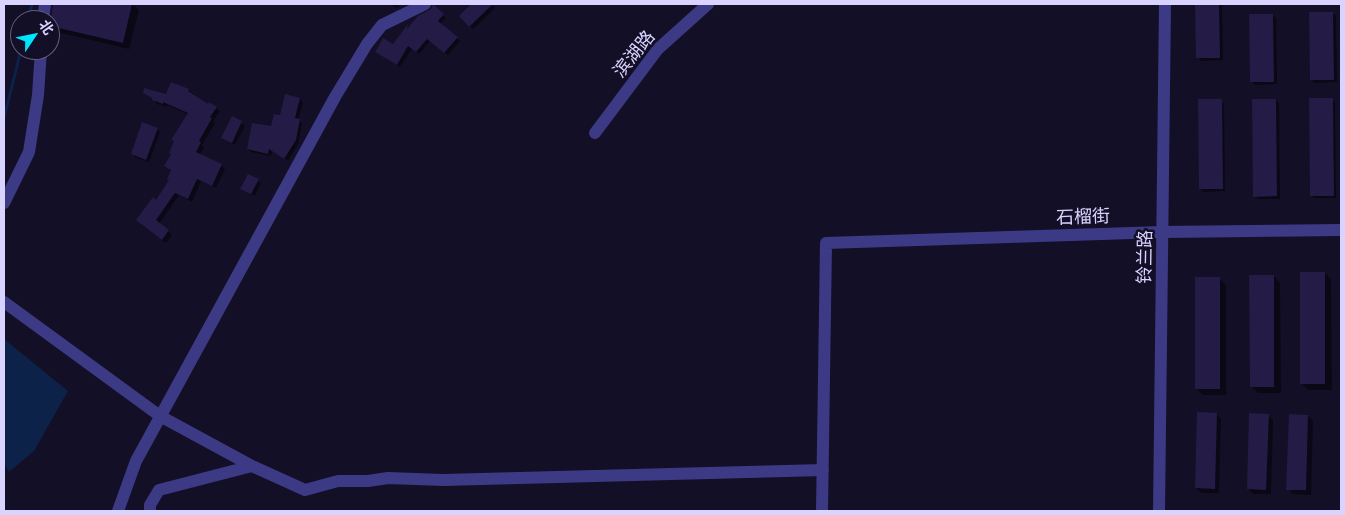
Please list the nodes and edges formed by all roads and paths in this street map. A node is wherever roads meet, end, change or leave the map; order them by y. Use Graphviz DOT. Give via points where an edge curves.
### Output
graph roads {
  1 [pos="425,4"];
  2 [pos="708,4"];
  3 [pos="1165,4"];
  4 [pos="40,60"];
  5 [pos="595,133"];
  6 [pos="4,203"];
  7 [pos="1341,230"];
  8 [pos="1162,232"];
  9 [pos="4,302"];
  10 [pos="160,416"];
  11 [pos="252,466"];
  12 [pos="823,470"];
  13 [pos="118,511"];
  14 [pos="150,511"];
  15 [pos="822,511"];
  16 [pos="1159,511"];
  1 -- 10 [label="street" via="382,25 367,44"];
  2 -- 5 [label="street, 滨湖路" via="658,49"];
  3 -- 8 [label="street, 铃兰路"];
  4 -- 6 [label="street" via="29,152"];
  7 -- 8 [label="street, 石榴街"];
  8 -- 12 [label="street, 石榴街" via="826,243"];
  8 -- 16 [label="street, 铃兰路"];
  9 -- 10 [label="street"];
  10 -- 11 [label="street"];
  10 -- 13 [label="street" via="136,461"];
  11 -- 12 [label="street" via="305,490 338,480 388,478 443,480"];
  11 -- 14 [label="street" via="159,490"];
  12 -- 15 [label="street"];
}
